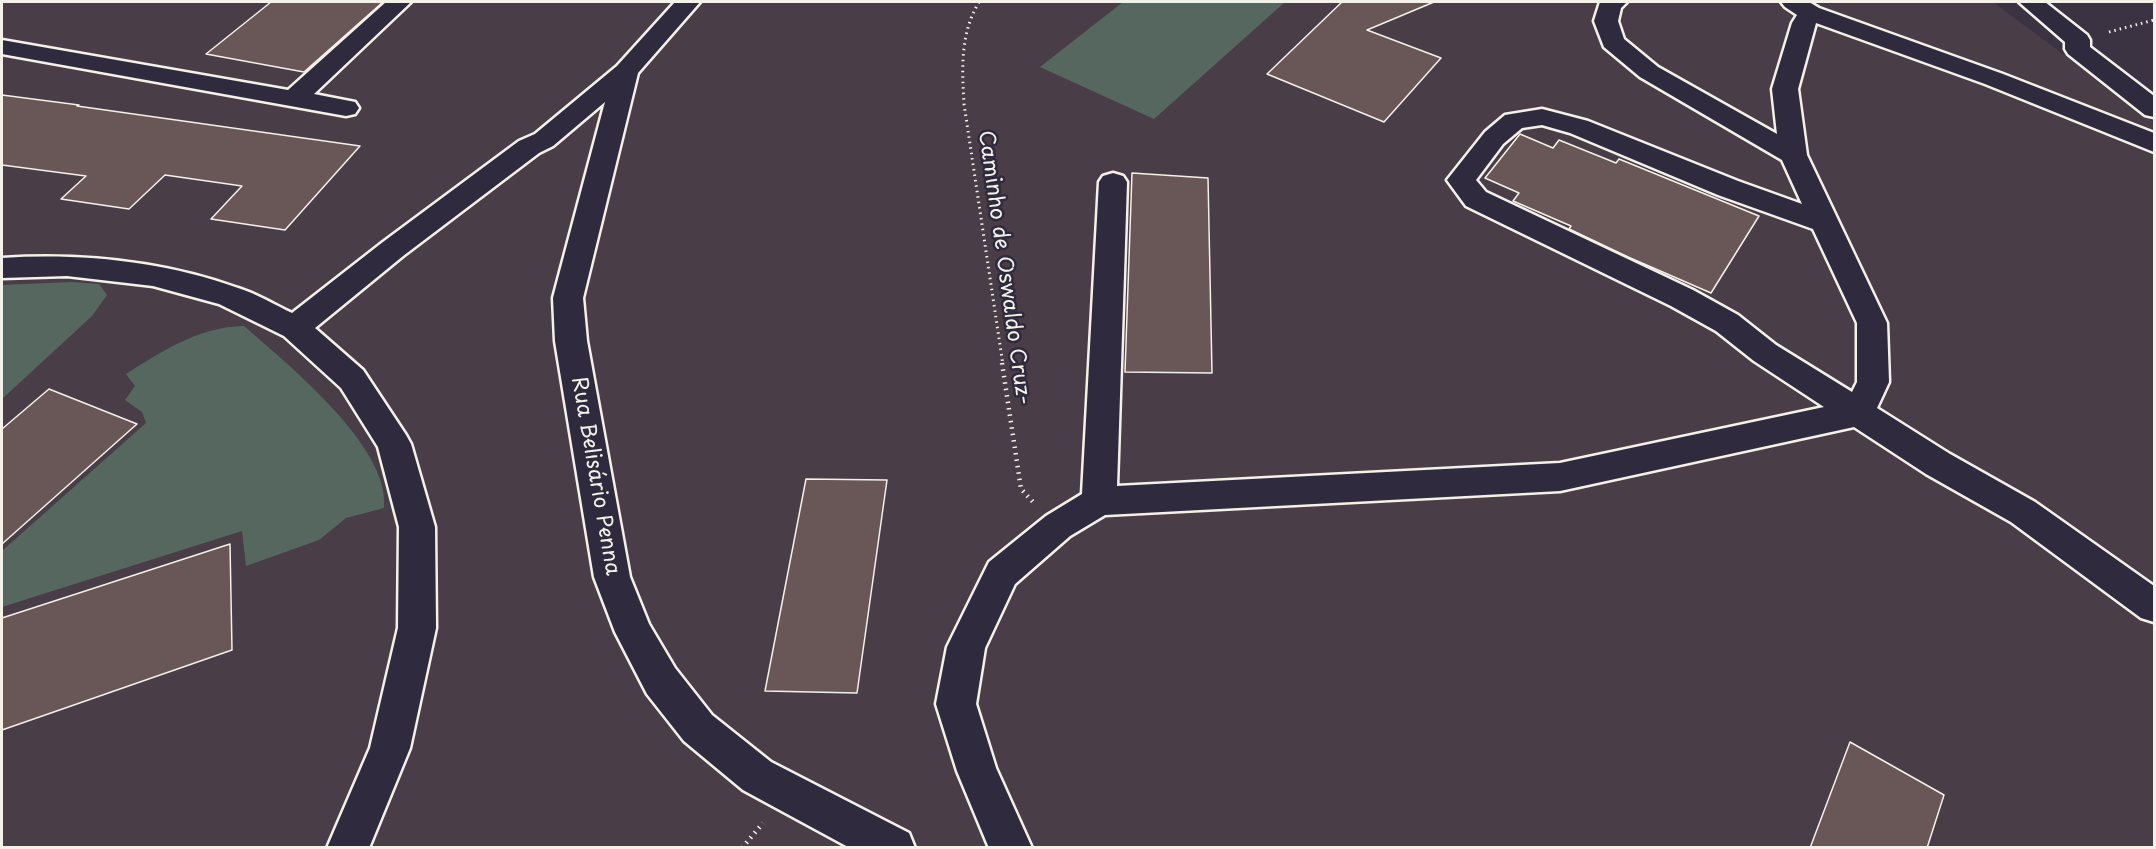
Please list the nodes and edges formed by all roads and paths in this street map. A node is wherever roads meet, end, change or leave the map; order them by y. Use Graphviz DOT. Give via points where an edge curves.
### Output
graph roads {
  1 [pos="399,2"];
  2 [pos="688,2"];
  3 [pos="979,2"];
  4 [pos="1615,2"];
  5 [pos="2031,2"];
  6 [pos="1802,7"];
  7 [pos="2154,20"];
  8 [pos="2078,40"];
  9 [pos="2,47"];
  10 [pos="626,71"];
  11 [pos="293,99"];
  12 [pos="346,108"];
  13 [pos="2154,109"];
  14 [pos="544,140"];
  15 [pos="2154,143"];
  16 [pos="606,152"];
  17 [pos="1793,155"];
  18 [pos="1113,182"];
  19 [pos="1823,222"];
  20 [pos="2,268"];
  21 [pos="295,328"];
  22 [pos="1858,413"];
  23 [pos="1099,501"];
  24 [pos="1058,526"];
  25 [pos="2154,606"];
  26 [pos="769,815"];
  27 [pos="348,848"];
  28 [pos="742,848"];
  29 [pos="894,848"];
  30 [pos="1011,848"];
  1 -- 11 [label="street"];
  2 -- 10 [label="street, Rua Belisário Penna"];
  3 -- 24 [label="path, Caminho de Oswaldo Cruz-" via="966,34 962,63 964,104 1019,477 1021,489"];
  4 -- 17 [label="street" via="1610,5 1606,21 1613,42 1649,72"];
  5 -- 8 [label="street"];
  6 -- 15 [label="street"];
  6 -- 17 [label="street" via="1804,23 1785,89"];
  7 -- 8 [label="path"];
  8 -- 13 [label="street" via="2077,49"];
  9 -- 11 [label="street"];
  10 -- 14 [label="street"];
  10 -- 16 [label="street, Rua Belisário Penna"];
  11 -- 12 [label="street"];
  14 -- 16 [label="street" via="586,140"];
  14 -- 21 [label="street" via="529,147 402,242"];
  16 -- 29 [label="street, Rua Belisário Penna" via="568,298 571,341 612,577 634,632 661,681 698,728 758,776"];
  17 -- 19 [label="street"];
  18 -- 23 [label="street"];
  19 -- 22 [label="street" via="1872,323 1874,382"];
  19 -- 22 [label="street" via="1579,127 1542,117 1514,121 1494,138 1461,180 1476,199 1727,323"];
  20 -- 21 [label="street" via="67,266 153,275 229,296"];
  21 -- 27 [label="street" via="352,379 394,444 417,527 417,628 390,748"];
  22 -- 23 [label="street" via="1560,477"];
  22 -- 25 [label="street" via="2023,512"];
  23 -- 24 [label="street"];
  24 -- 30 [label="street" via="1002,573 966,647 956,704 977,771"];
  26 -- 28 [label="path"];
}
